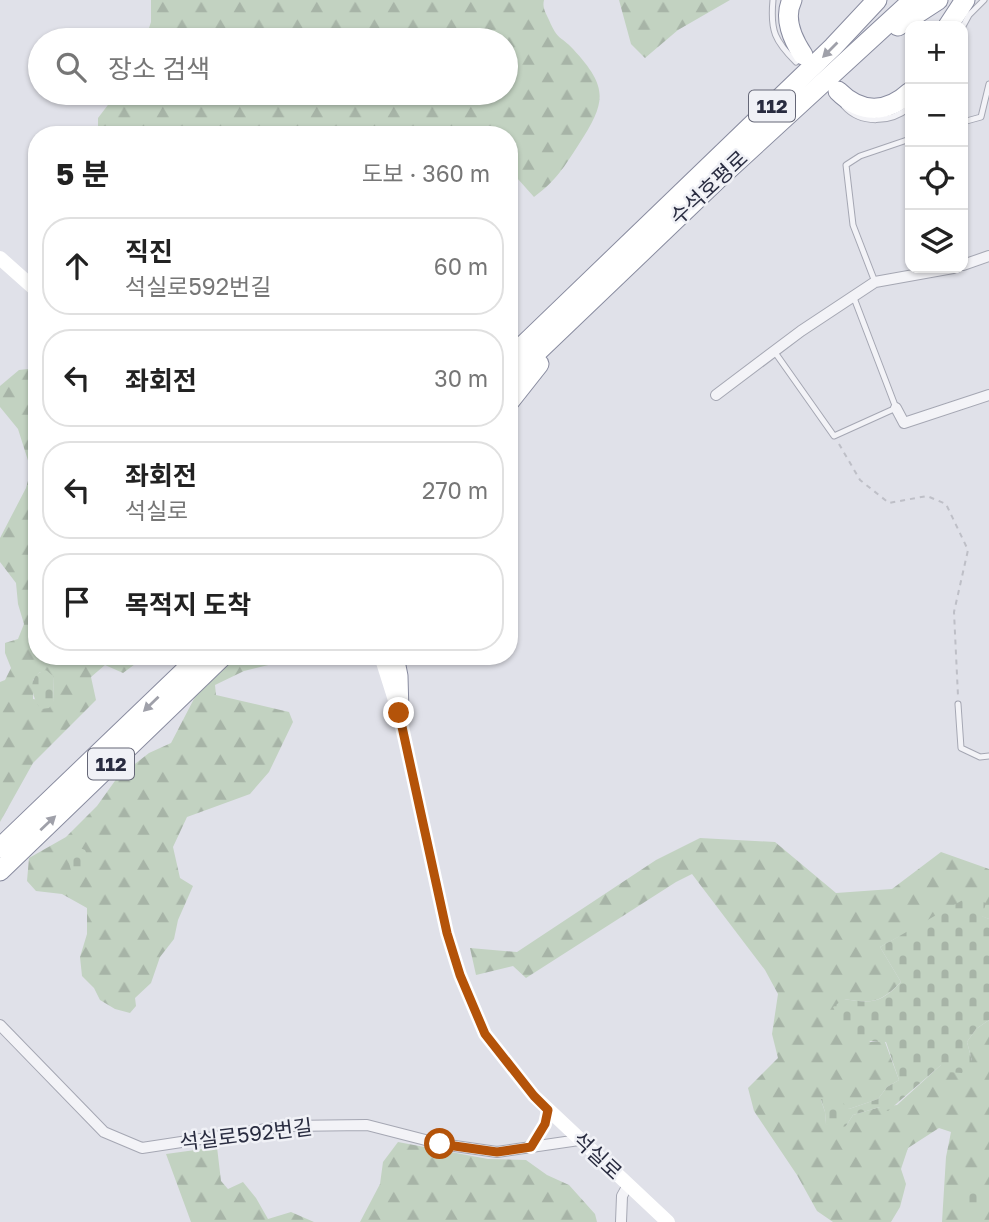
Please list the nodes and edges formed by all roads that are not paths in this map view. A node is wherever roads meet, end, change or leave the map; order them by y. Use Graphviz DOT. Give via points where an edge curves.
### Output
graph roads {
  1 [pos="773,0"];
  2 [pos="792,0"];
  3 [pos="877,0"];
  4 [pos="913,0"];
  5 [pos="937,0"];
  6 [pos="965,0"];
  7 [pos="984,0"];
  8 [pos="951,21"];
  9 [pos="965,21"];
  10 [pos="799,59"];
  11 [pos="842,64"];
  12 [pos="989,84"];
  13 [pos="905,96"];
  14 [pos="841,99"];
  15 [pos="905,109"];
  16 [pos="968,121"];
  17 [pos="905,141"];
  18 [pos="989,256"];
  19 [pos="0,258"];
  20 [pos="968,263"];
  21 [pos="925,273"];
  22 [pos="874,282"];
  23 [pos="28,283"];
  24 [pos="585,296"];
  25 [pos="853,296"];
  26 [pos="518,338"];
  27 [pos="774,351"];
  28 [pos="518,352"];
  29 [pos="518,369"];
  30 [pos="518,389"];
  31 [pos="716,395"];
  32 [pos="989,395"];
  33 [pos="896,408"];
  34 [pos="191,665"];
  35 [pos="214,665"];
  36 [pos="383,665"];
  37 [pos="396,665"];
  38 [pos="958,704"];
  39 [pos="399,713"];
  40 [pos="989,756"];
  41 [pos="0,848"];
  42 [pos="0,871"];
  43 [pos="0,1025"];
  44 [pos="548,1110"];
  45 [pos="579,1140"];
  46 [pos="531,1147"];
  47 [pos="628,1185"];
  48 [pos="622,1222"];
  49 [pos="668,1222"];
  1 -- 10 [label="lane" via="774,33 780,46"];
  2 -- 10 [label="highway" via="789,20"];
  3 -- 24 [label="highway, 수석호평로 / 112, one-way"];
  4 -- 11 [label="highway, 수석호평로 / 112"];
  5 -- 11 [label="highway"];
  6 -- 8 [label="highway"];
  7 -- 9 [label="lane"];
  11 -- 24 [label="highway, 수석호평로 / 112"];
  12 -- 16 [label="lane" via="981,117"];
  13 -- 14 [label="highway" via="886,107 869,108"];
  14 -- 15 [label="lane" via="853,116 867,120 885,119"];
  17 -- 22 [label="lane" via="846,165 853,225"];
  18 -- 20 [label="street"];
  19 -- 23 [label="street"];
  21 -- 22 [label="street"];
  22 -- 25 [label="street"];
  24 -- 26 [label="highway"];
  24 -- 28 [label="highway, 수석호평로 / 112"];
  24 -- 29 [label="highway, 수석호평로 / 112"];
  24 -- 30 [label="highway"];
  25 -- 27 [label="street"];
  25 -- 33 [label="lane"];
  27 -- 31 [label="street"];
  27 -- 33 [label="lane" via="834,436"];
  32 -- 33 [label="street" via="904,424"];
  34 -- 41 [label="highway, 112, one-way"];
  42 -- 35 [label="highway, 112, one-way"];
  36 -- 39 [label="street, 석실로"];
  37 -- 39 [label="highway"];
  38 -- 40 [label="lane" via="961,748"];
  39 -- 44 [label="street, 석실로" via="460,975 485,1034"];
  43 -- 46 [label="street, 석실로592번길" via="104,1132 142,1148 286,1126 367,1125 440,1144 497,1152"];
  44 -- 45 [label="street, 석실로"];
  44 -- 46 [label="street"];
  45 -- 46 [label="street, 석실로592번길"];
  45 -- 47 [label="street, 석실로"];
  47 -- 48 [label="street" via="622,1196"];
  47 -- 49 [label="street, 석실로"];
}
